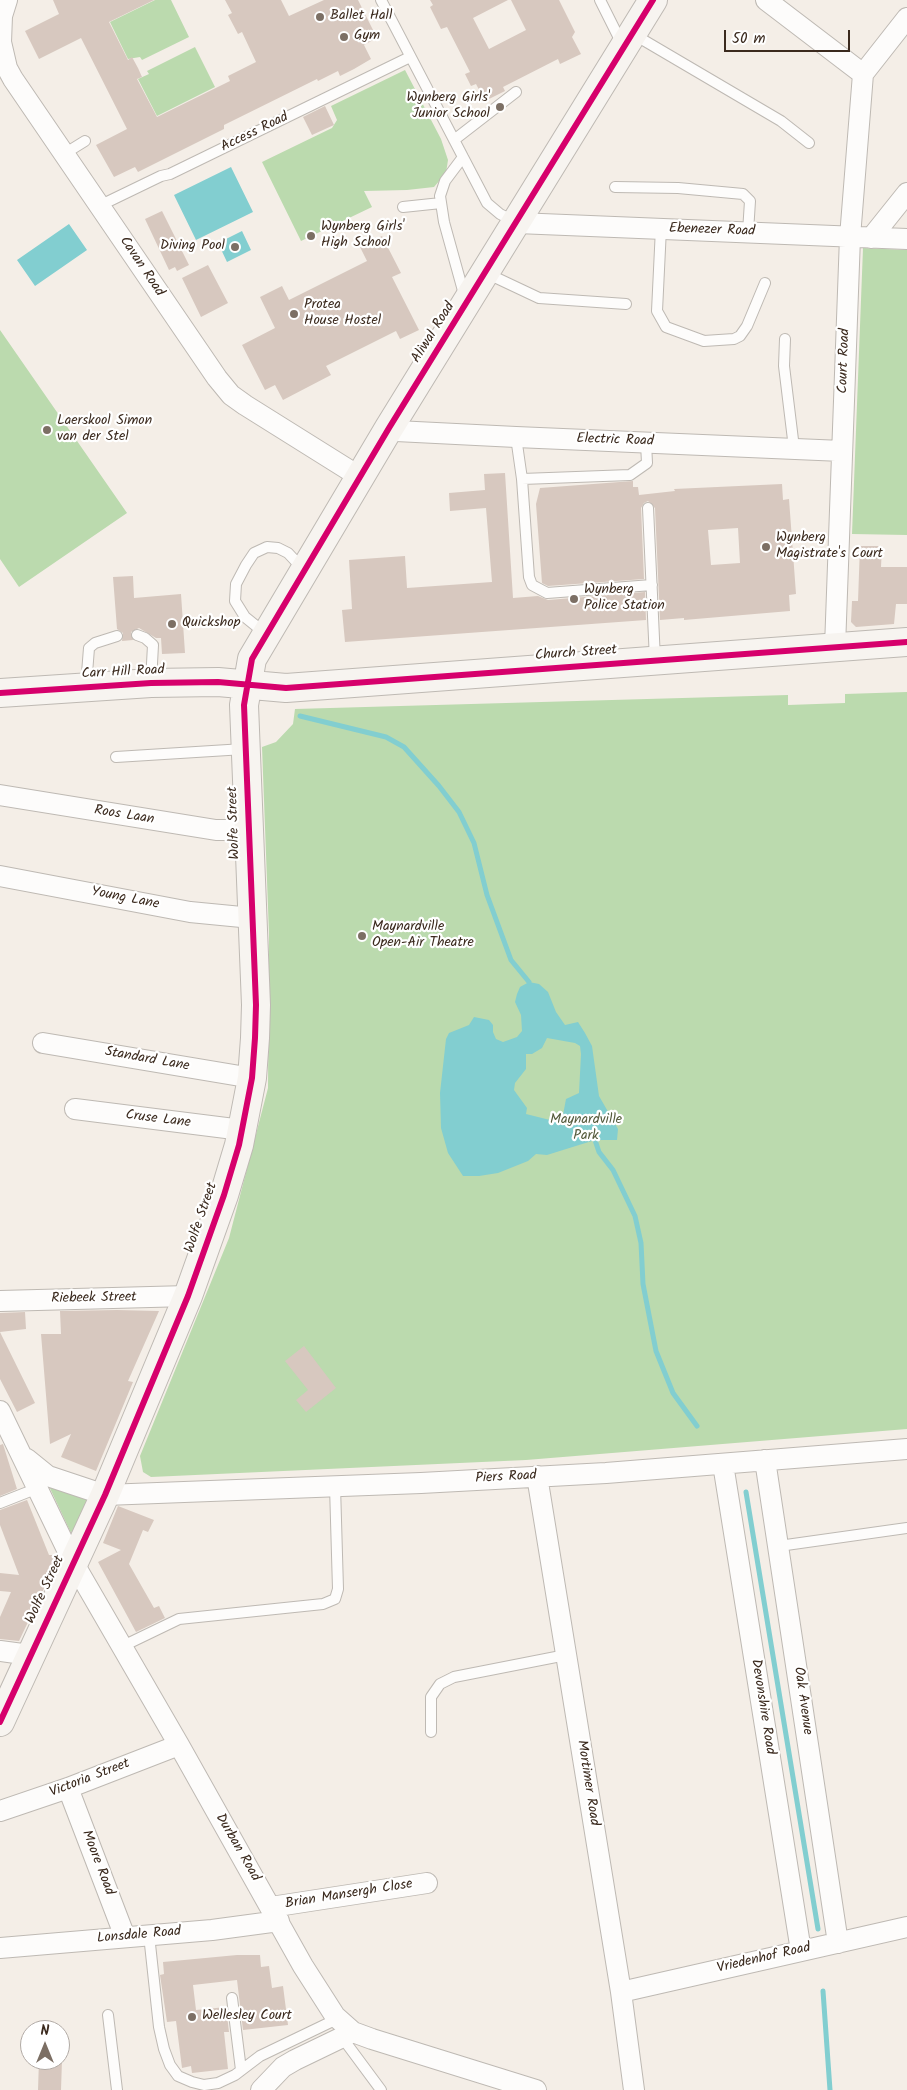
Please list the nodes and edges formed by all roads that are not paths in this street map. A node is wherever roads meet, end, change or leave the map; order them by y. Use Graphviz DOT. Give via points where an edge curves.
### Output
graph roads {
  1 [pos="7,0"];
  2 [pos="381,0"];
  3 [pos="600,0"];
  4 [pos="653,0"];
  5 [pos="766,0"];
  6 [pos="907,18"];
  7 [pos="0,29"];
  8 [pos="628,40"];
  9 [pos="410,57"];
  10 [pos="863,74"];
  11 [pos="516,92"];
  12 [pos="454,140"];
  13 [pos="85,141"];
  14 [pos="809,143"];
  15 [pos="64,154"];
  16 [pos="463,157"];
  17 [pos="615,187"];
  18 [pos="907,193"];
  19 [pos="441,203"];
  20 [pos="99,206"];
  21 [pos="403,207"];
  22 [pos="517,223"];
  23 [pos="661,228"];
  24 [pos="748,232"];
  25 [pos="850,237"];
  26 [pos="871,238"];
  27 [pos="907,239"];
  28 [pos="486,273"];
  29 [pos="765,283"];
  30 [pos="467,304"];
  31 [pos="626,304"];
  32 [pos="786,339"];
  33 [pos="389,428"];
  34 [pos="516,437"];
  35 [pos="646,443"];
  36 [pos="794,448"];
  37 [pos="842,451"];
  38 [pos="360,477"];
  39 [pos="522,479"];
  40 [pos="648,508"];
  41 [pos="304,570"];
  42 [pos="652,585"];
  43 [pos="266,634"];
  44 [pos="137,635"];
  45 [pos="117,636"];
  46 [pos="907,642"];
  47 [pos="835,647"];
  48 [pos="655,661"];
  49 [pos="151,683"];
  50 [pos="248,684"];
  51 [pos="86,687"];
  52 [pos="0,693"];
  53 [pos="244,748"];
  54 [pos="116,758"];
  55 [pos="0,796"];
  56 [pos="248,830"];
  57 [pos="0,876"];
  58 [pos="252,918"];
  59 [pos="43,1043"];
  60 [pos="252,1078"];
  61 [pos="74,1109"];
  62 [pos="242,1130"];
  63 [pos="188,1296"];
  64 [pos="0,1301"];
  65 [pos="0,1411"];
  66 [pos="907,1448"];
  67 [pos="765,1460"];
  68 [pos="723,1464"];
  69 [pos="537,1476"];
  70 [pos="43,1482"];
  71 [pos="334,1486"];
  72 [pos="105,1495"];
  73 [pos="0,1503"];
  74 [pos="907,1528"];
  75 [pos="779,1546"];
  76 [pos="73,1562"];
  77 [pos="123,1646"];
  78 [pos="0,1651"];
  79 [pos="566,1655"];
  80 [pos="30,1656"];
  81 [pos="0,1722"];
  82 [pos="431,1732"];
  83 [pos="179,1745"];
  84 [pos="68,1788"];
  85 [pos="0,1811"];
  86 [pos="427,1883"];
  87 [pos="275,1914"];
  88 [pos="907,1927"];
  89 [pos="149,1935"];
  90 [pos="125,1937"];
  91 [pos="838,1943"];
  92 [pos="0,1948"];
  93 [pos="801,1951"];
  94 [pos="621,1992"];
  95 [pos="232,1998"];
  96 [pos="108,2014"];
  97 [pos="344,2029"];
  98 [pos="241,2070"];
  99 [pos="116,2090"];
  100 [pos="261,2090"];
  101 [pos="381,2090"];
  102 [pos="536,2090"];
  103 [pos="634,2090"];
  1 -- 7 [label="street, Cavan Road"];
  2 -- 9 [label="lane"];
  3 -- 8 [label="lane"];
  4 -- 8 [label="street, Aliwal Road"];
  5 -- 10 [label="street"];
  6 -- 10 [label="street"];
  7 -- 15 [label="street, Cavan Road" via="3,55 13,79"];
  8 -- 14 [label="lane" via="781,121"];
  8 -- 22 [label="street, Aliwal Road"];
  9 -- 12 [label="lane"];
  9 -- 20 [label="lane, Access Road"];
  10 -- 25 [label="street, Court Road"];
  11 -- 12 [label="lane"];
  12 -- 16 [label="lane"];
  13 -- 15 [label="lane"];
  15 -- 20 [label="street, Cavan Road"];
  16 -- 19 [label="lane" via="443,185"];
  16 -- 22 [label="lane" via="487,202"];
  17 -- 24 [label="lane" via="742,194 750,201"];
  18 -- 26 [label="street"];
  19 -- 21 [label="lane"];
  19 -- 30 [label="lane" via="454,266"];
  20 -- 38 [label="street, Cavan Road" via="231,395"];
  22 -- 23 [label="street, Ebenezer Road"];
  22 -- 28 [label="street, Aliwal Road"];
  23 -- 24 [label="street, Ebenezer Road"];
  23 -- 29 [label="lane" via="657,311 666,327 704,341 734,339 747,326"];
  24 -- 25 [label="street, Ebenezer Road"];
  25 -- 26 [label="street, Ebenezer Road"];
  25 -- 37 [label="street, Court Road"];
  26 -- 27 [label="street, Ebenezer Road"];
  28 -- 30 [label="street, Aliwal Road"];
  28 -- 31 [label="lane" via="539,298"];
  30 -- 33 [label="street, Aliwal Road"];
  32 -- 36 [label="lane" via="784,366"];
  33 -- 34 [label="street, Electric Road"];
  33 -- 38 [label="street, Aliwal Road"];
  34 -- 35 [label="street, Electric Road"];
  34 -- 39 [label="lane"];
  35 -- 36 [label="street, Electric Road"];
  35 -- 39 [label="lane" via="647,463 630,475"];
  36 -- 37 [label="street, Electric Road"];
  37 -- 47 [label="street, Court Road"];
  38 -- 41 [label="street, Aliwal Road"];
  39 -- 42 [label="lane" via="528,577 536,589 547,593"];
  40 -- 42 [label="lane"];
  41 -- 43 [label="street, Aliwal Road"];
  41 -- 43 [label="lane" via="288,553 267,547 254,553 246,566 236,584 235,601 245,617"];
  42 -- 48 [label="lane"];
  43 -- 50 [label="street, Aliwal Road" via="252,659"];
  44 -- 49 [label="lane" via="153,645"];
  45 -- 51 [label="lane" via="89,648"];
  46 -- 47 [label="street, Church Street"];
  47 -- 48 [label="street, Church Street"];
  48 -- 50 [label="street, Church Street" via="345,685 286,688"];
  49 -- 50 [label="street, Carr Hill Road"];
  49 -- 51 [label="street, Carr Hill Road"];
  50 -- 53 [label="street, Wolfe Street" via="244,705"];
  51 -- 52 [label="street, Carr Hill Road"];
  53 -- 54 [label="lane"];
  53 -- 56 [label="street, Wolfe Street"];
  55 -- 56 [label="street, Roos Laan" via="216,830"];
  56 -- 58 [label="street, Wolfe Street"];
  57 -- 58 [label="street, Young Lane" via="190,912"];
  58 -- 60 [label="street, Wolfe Street" via="256,1005"];
  59 -- 60 [label="street, Standard Lane"];
  60 -- 62 [label="street, Wolfe Street"];
  61 -- 62 [label="street, Cruse Lane"];
  62 -- 63 [label="street, Wolfe Street" via="224,1195"];
  63 -- 64 [label="street, Riebeek Street"];
  63 -- 72 [label="street, Wolfe Street"];
  65 -- 70 [label="street, Durban Road" via="22,1454"];
  66 -- 67 [label="street, Piers Road"];
  67 -- 68 [label="street, Piers Road"];
  67 -- 75 [label="street, Oak Avenue"];
  68 -- 69 [label="street, Piers Road"];
  68 -- 93 [label="street, Devonshire Road"];
  69 -- 71 [label="street, Piers Road"];
  69 -- 79 [label="street, Mortimer Road"];
  70 -- 72 [label="street, Durban Road"];
  70 -- 73 [label="lane"];
  70 -- 76 [label="street, Durban Road"];
  71 -- 72 [label="street, Piers Road"];
  71 -- 77 [label="lane" via="338,1589 334,1599 323,1604 179,1619"];
  72 -- 76 [label="street, Wolfe Street"];
  74 -- 75 [label="lane"];
  75 -- 91 [label="street, Oak Avenue"];
  76 -- 77 [label="street, Durban Road"];
  76 -- 80 [label="street, Wolfe Street"];
  77 -- 83 [label="street, Durban Road"];
  78 -- 80 [label="street"];
  79 -- 82 [label="lane" via="454,1676 440,1684 431,1697"];
  79 -- 94 [label="street, Mortimer Road"];
  80 -- 81 [label="street, Wolfe Street"];
  83 -- 84 [label="street, Victoria Street"];
  83 -- 87 [label="street, Durban Road"];
  84 -- 85 [label="street, Victoria Street"];
  84 -- 90 [label="street, Moore Road"];
  86 -- 87 [label="street, Brian Mansergh Close"];
  87 -- 89 [label="street, Lonsdale Road"];
  87 -- 97 [label="street, Durban Road" via="317,1990"];
  88 -- 91 [label="street, Vriedenhof Road"];
  89 -- 90 [label="street, Lonsdale Road"];
  89 -- 98 [label="lane" via="158,2027 170,2065 178,2076 204,2085 218,2083"];
  90 -- 92 [label="street, Lonsdale Road"];
  91 -- 93 [label="street, Vriedenhof Road"];
  93 -- 94 [label="street, Vriedenhof Road"];
  94 -- 103 [label="street, Mortimer Road"];
  95 -- 98 [label="lane"];
  96 -- 99 [label="lane"];
  97 -- 98 [label="lane" via="260,2056"];
  97 -- 100 [label="street" via="283,2068"];
  97 -- 101 [label="lane"];
  97 -- 102 [label="street"];
}
